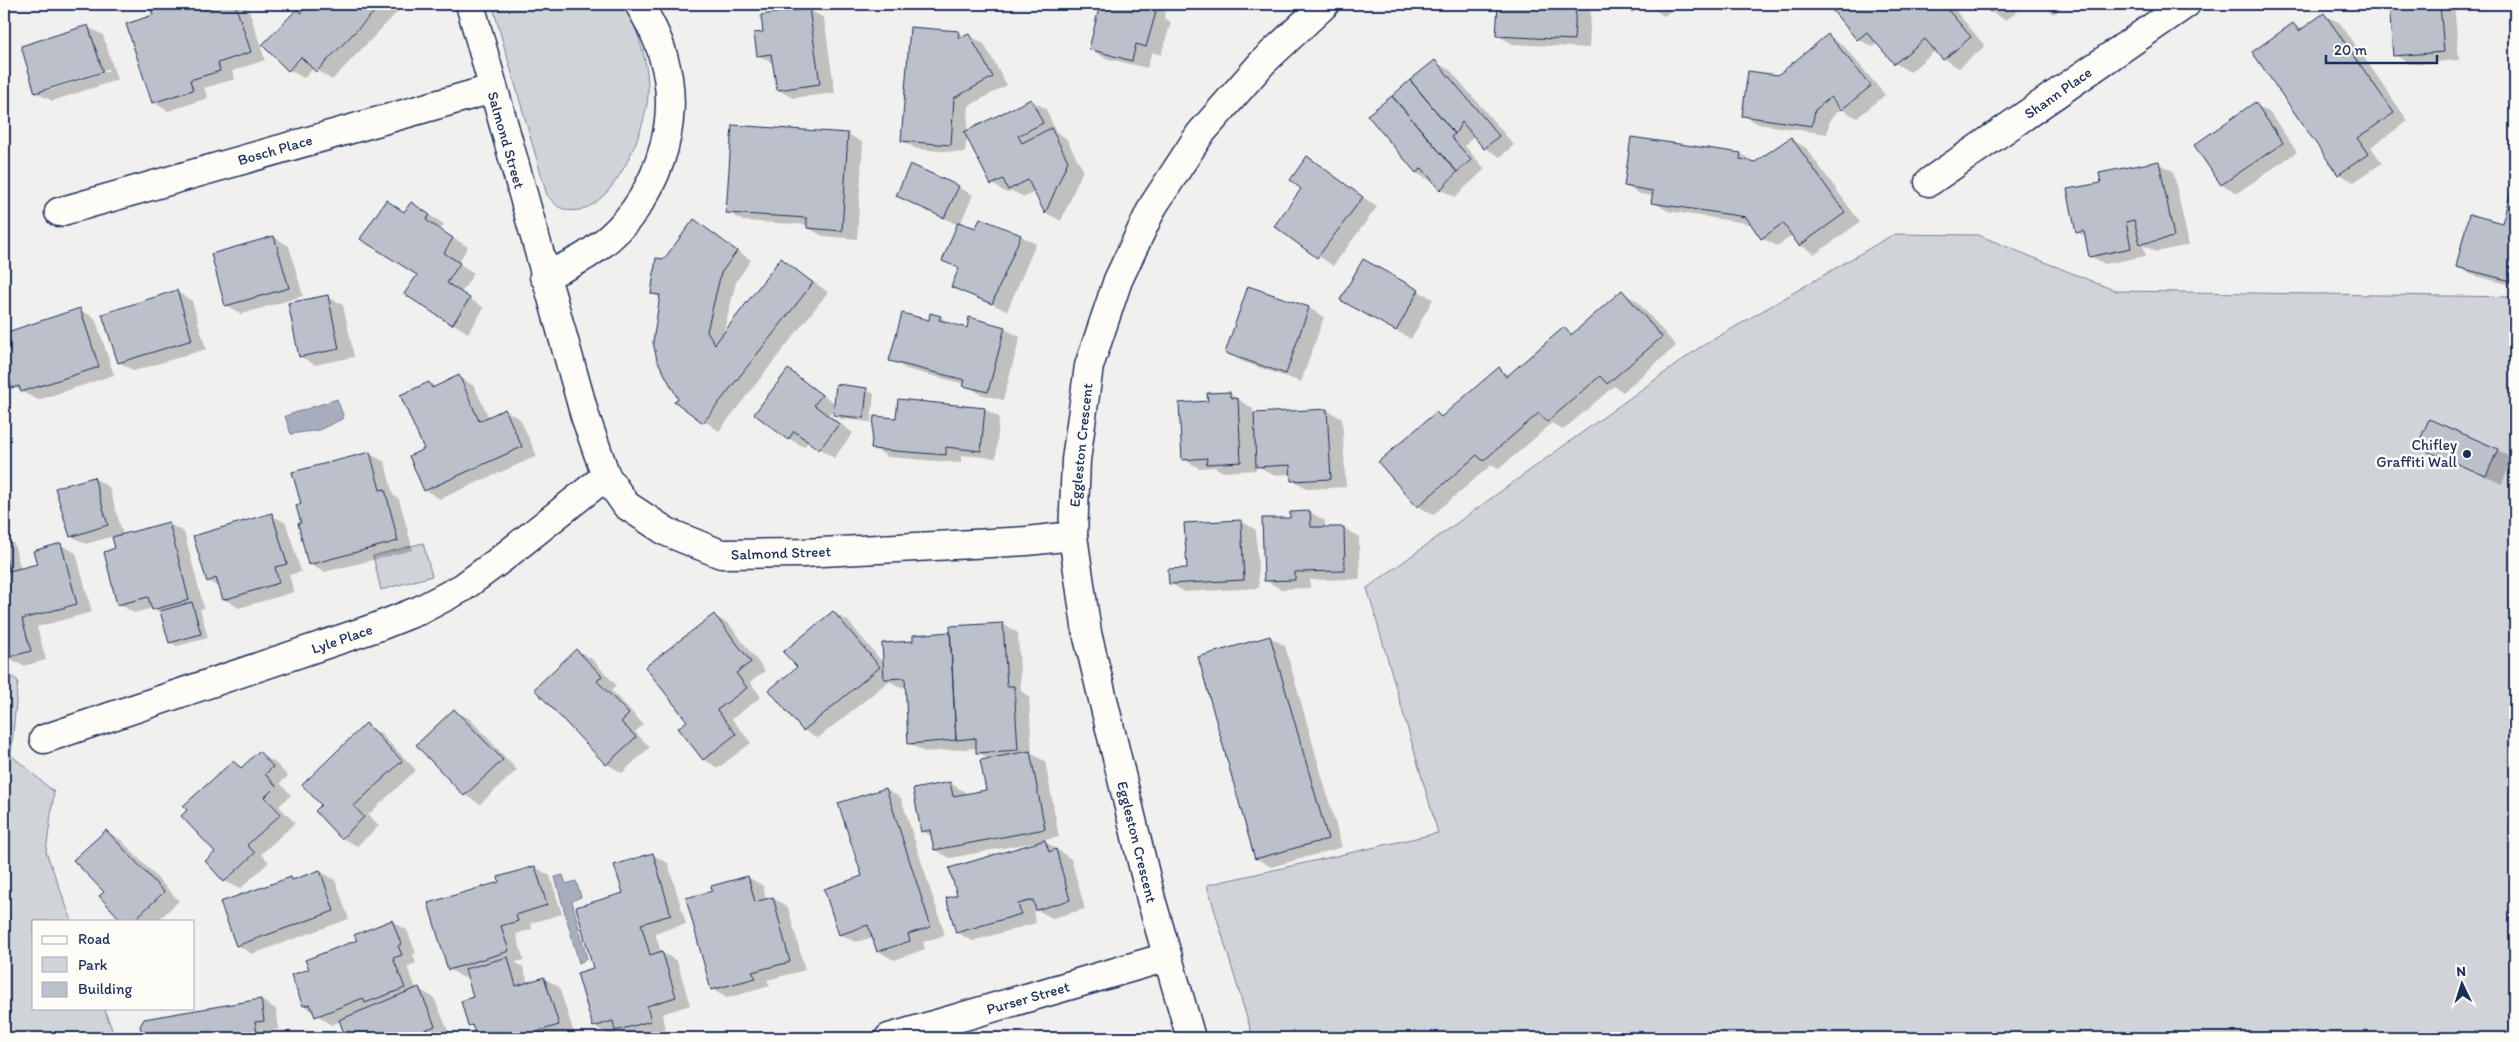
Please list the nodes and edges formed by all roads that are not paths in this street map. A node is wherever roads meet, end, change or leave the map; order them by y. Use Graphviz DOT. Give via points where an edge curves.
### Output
graph roads {
  1 [pos="470,4"];
  2 [pos="639,4"];
  3 [pos="2186,4"];
  4 [pos="1322,5"];
  5 [pos="492,89"];
  6 [pos="1930,182"];
  7 [pos="58,212"];
  8 [pos="544,276"];
  9 [pos="606,476"];
  10 [pos="1073,536"];
  11 [pos="44,739"];
  12 [pos="1167,957"];
  13 [pos="889,1038"];
  14 [pos="1191,1038"];
  1 -- 5 [label="street, Salmond Street"];
  2 -- 8 [label="street" via="664,57 669,87 669,117 662,154 640,203 621,227 572,264"];
  3 -- 6 [label="street, Shann Place"];
  4 -- 10 [label="street, Eggleston Crescent" via="1263,62 1200,134 1153,206 1122,272 1089,366 1076,460"];
  5 -- 7 [label="street, Bosch Place"];
  5 -- 8 [label="street, Salmond Street"];
  8 -- 9 [label="street, Salmond Street"];
  9 -- 10 [label="street, Salmond Street" via="626,504 667,532 721,554 803,553"];
  9 -- 11 [label="street, Lyle Place" via="462,588 420,610"];
  10 -- 12 [label="street, Eggleston Crescent" via="1087,633 1150,899"];
  12 -- 13 [label="street, Purser Street"];
  12 -- 14 [label="street, Eggleston Crescent"];
}
